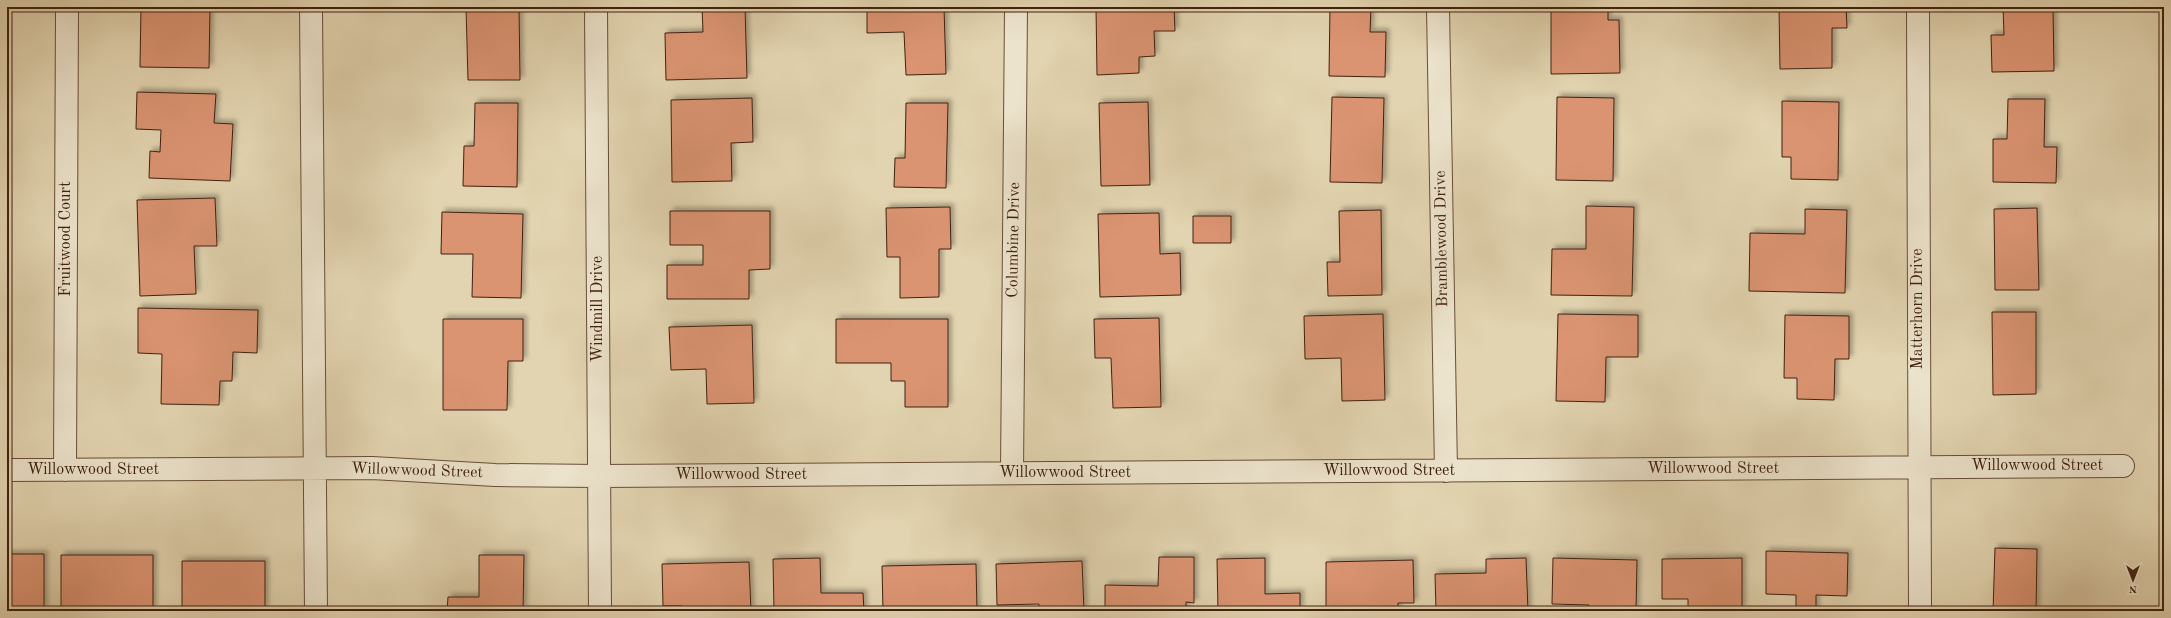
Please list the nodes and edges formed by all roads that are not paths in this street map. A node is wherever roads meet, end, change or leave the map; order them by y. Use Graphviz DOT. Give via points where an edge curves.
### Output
graph roads {
  1 [pos="67,7"];
  2 [pos="310,7"];
  3 [pos="596,7"];
  4 [pos="1016,7"];
  5 [pos="1438,7"];
  6 [pos="1918,7"];
  7 [pos="2123,466"];
  8 [pos="1918,467"];
  9 [pos="313,468"];
  10 [pos="7,470"];
  11 [pos="65,470"];
  12 [pos="1446,471"];
  13 [pos="1012,473"];
  14 [pos="599,476"];
  15 [pos="316,611"];
  16 [pos="600,611"];
  17 [pos="1920,611"];
  1 -- 11 [label="street, Fruitwood Court"];
  2 -- 9 [label="street"];
  3 -- 14 [label="street, Windmill Drive"];
  4 -- 13 [label="street, Columbine Drive"];
  5 -- 12 [label="street, Bramblewood Drive"];
  6 -- 8 [label="street, Matterhorn Drive"];
  7 -- 8 [label="street, Willowwood Street"];
  8 -- 12 [label="street, Willowwood Street"];
  8 -- 17 [label="street, Matterhorn Drive"];
  9 -- 11 [label="street, Willowwood Street"];
  9 -- 14 [label="street, Willowwood Street"];
  9 -- 15 [label="street"];
  10 -- 11 [label="street, Willowwood Street"];
  12 -- 13 [label="street, Willowwood Street"];
  13 -- 14 [label="street, Willowwood Street"];
  14 -- 16 [label="street, Windmill Drive"];
}
